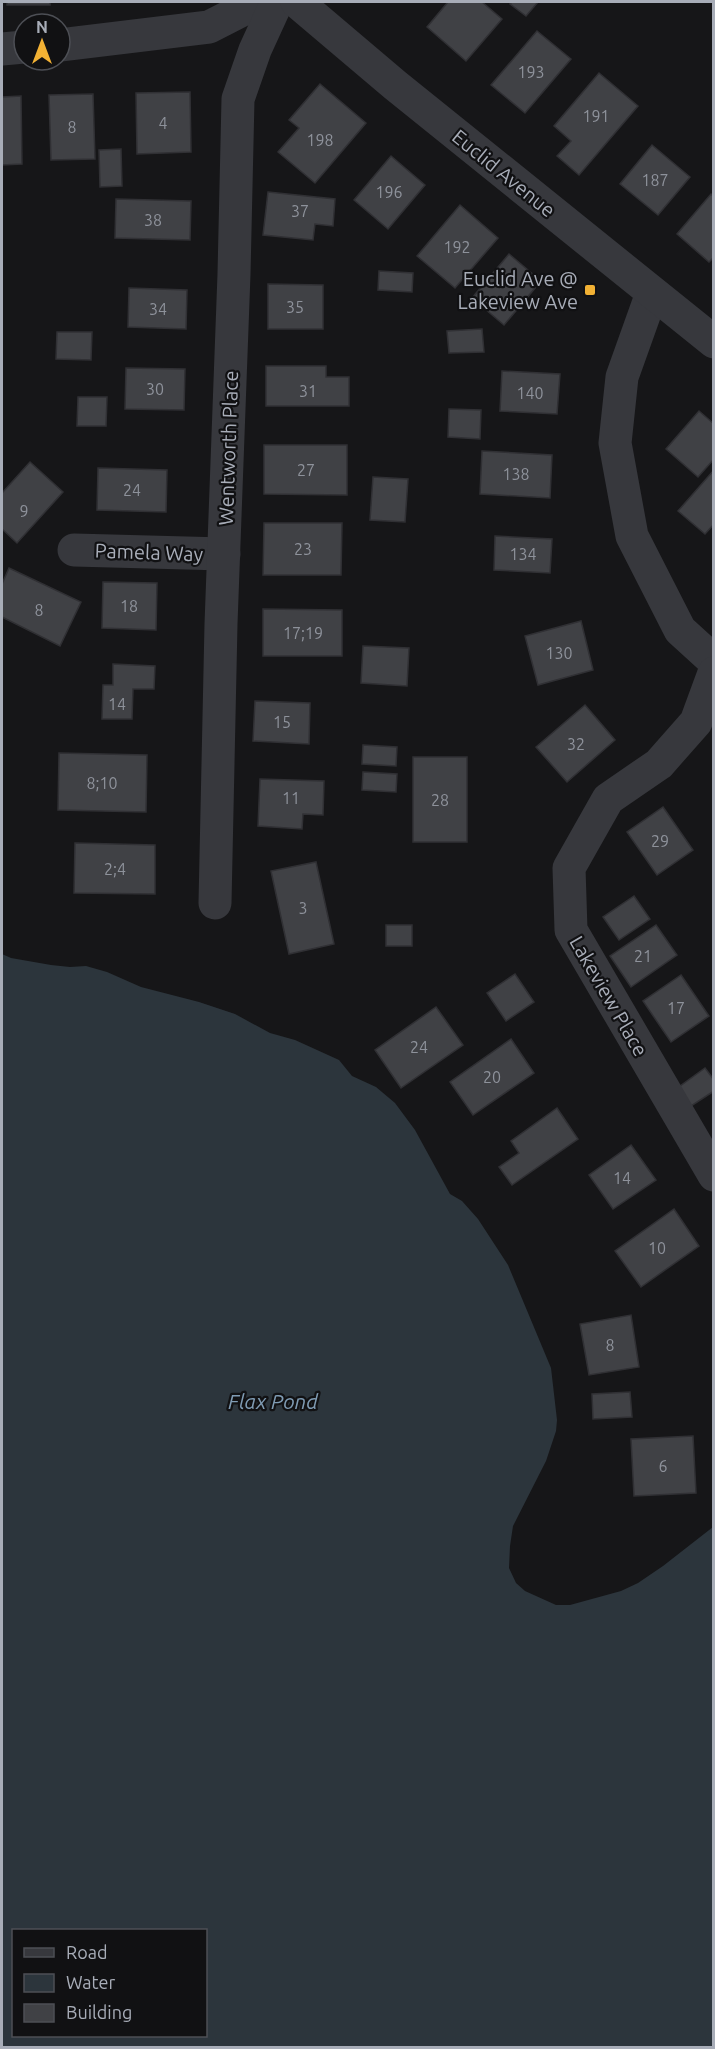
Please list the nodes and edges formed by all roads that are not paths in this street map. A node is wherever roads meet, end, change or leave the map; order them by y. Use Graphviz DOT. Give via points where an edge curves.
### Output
graph roads {
  1 [pos="258,2"];
  2 [pos="277,2"];
  3 [pos="297,2"];
  4 [pos="72,44"];
  5 [pos="652,293"];
  6 [pos="714,342"];
  7 [pos="74,550"];
  8 [pos="224,554"];
  9 [pos="714,661"];
  10 [pos="714,673"];
  11 [pos="215,903"];
  12 [pos="714,1175"];
  1 -- 4 [label="street" via="209,27"];
  2 -- 8 [label="street, Wentworth Place" via="238,99"];
  3 -- 5 [label="street, Euclid Avenue"];
  5 -- 6 [label="street, Euclid Avenue"];
  5 -- 9 [label="street" via="622,376 615,443 632,536 680,630"];
  7 -- 8 [label="street, Pamela Way"];
  8 -- 11 [label="street, Wentworth Place"];
  10 -- 12 [label="street, Lakeview Place" via="696,722 658,764 608,799 569,868 571,930"];
}
